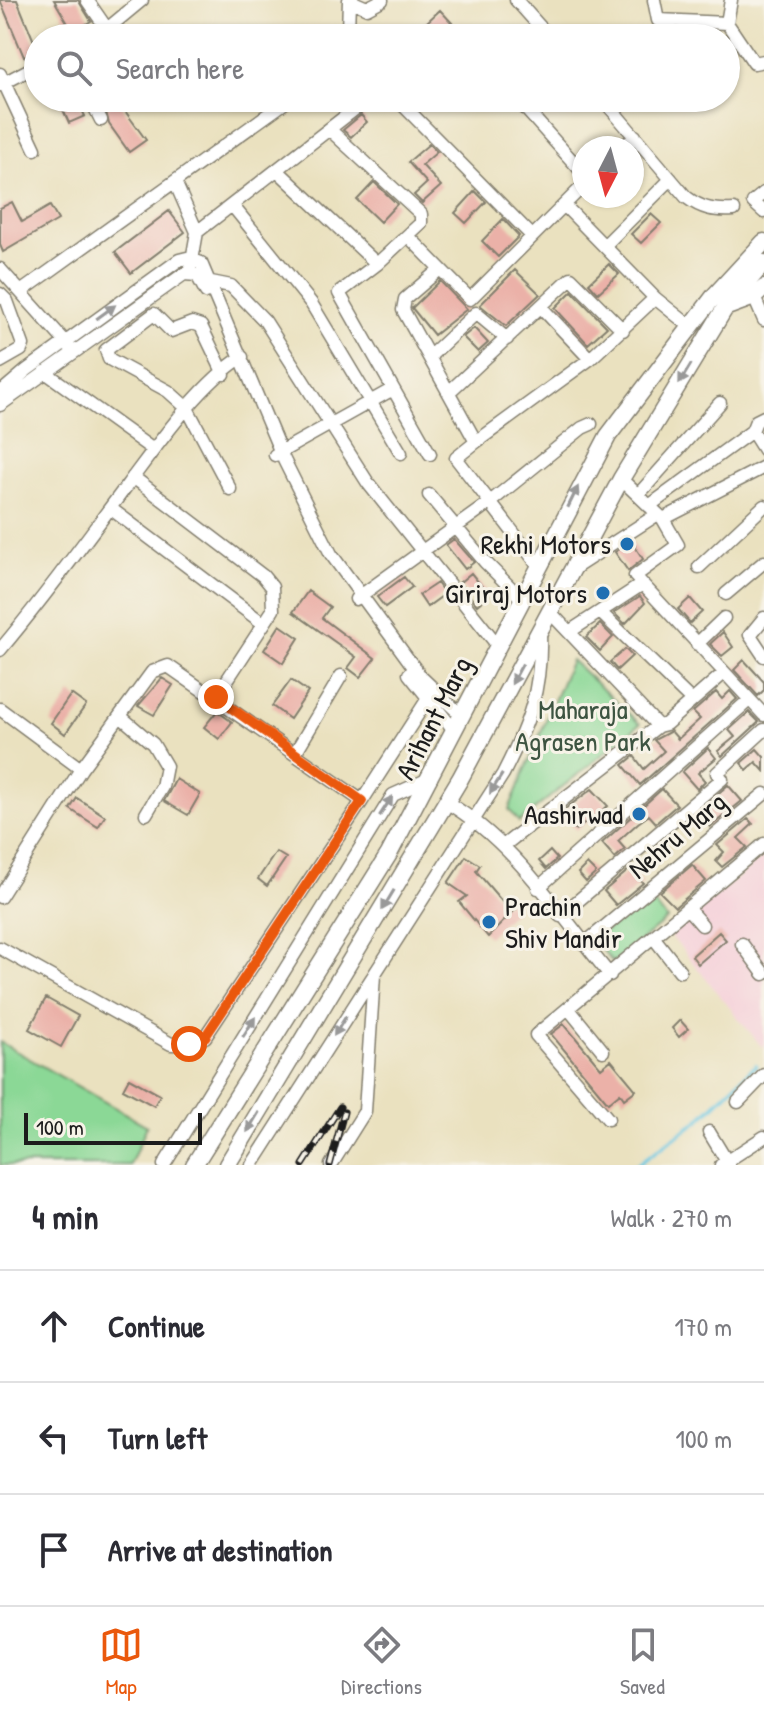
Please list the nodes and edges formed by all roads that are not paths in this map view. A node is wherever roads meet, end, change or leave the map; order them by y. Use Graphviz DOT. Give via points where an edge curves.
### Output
graph roads {
  1 [pos="87,0"];
  2 [pos="142,0"];
  3 [pos="349,0"];
  4 [pos="382,0"];
  5 [pos="516,0"];
  6 [pos="654,0"];
  7 [pos="731,0"];
  8 [pos="727,23"];
  9 [pos="95,24"];
  10 [pos="113,24"];
  11 [pos="349,24"];
  12 [pos="537,24"];
  13 [pos="740,42"];
  14 [pos="764,61"];
  15 [pos="24,71"];
  16 [pos="1,81"];
  17 [pos="97,112"];
  18 [pos="272,112"];
  19 [pos="351,112"];
  20 [pos="410,112"];
  21 [pos="529,112"];
  22 [pos="614,112"];
  23 [pos="101,120"];
  24 [pos="329,129"];
  25 [pos="635,136"];
  26 [pos="644,147"];
  27 [pos="35,149"];
  28 [pos="572,161"];
  29 [pos="277,170"];
  30 [pos="671,179"];
  31 [pos="175,182"];
  32 [pos="764,193"];
  33 [pos="572,197"];
  34 [pos="232,205"];
  35 [pos="564,205"];
  36 [pos="734,210"];
  37 [pos="764,212"];
  38 [pos="764,230"];
  39 [pos="197,232"];
  40 [pos="532,236"];
  41 [pos="409,237"];
  42 [pos="764,242"];
  43 [pos="604,246"];
  44 [pos="758,262"];
  45 [pos="377,264"];
  46 [pos="191,266"];
  47 [pos="0,269"];
  48 [pos="440,269"];
  49 [pos="211,282"];
  50 [pos="22,291"];
  51 [pos="761,292"];
  52 [pos="0,294"];
  53 [pos="655,298"];
  54 [pos="720,301"];
  55 [pos="541,307"];
  56 [pos="764,320"];
  57 [pos="691,327"];
  58 [pos="623,330"];
  59 [pos="507,339"];
  60 [pos="66,341"];
  61 [pos="75,352"];
  62 [pos="429,357"];
  63 [pos="239,359"];
  64 [pos="590,359"];
  65 [pos="0,362"];
  66 [pos="45,372"];
  67 [pos="224,374"];
  68 [pos="393,389"];
  69 [pos="449,392"];
  70 [pos="0,393"];
  71 [pos="370,402"];
  72 [pos="720,403"];
  73 [pos="0,405"];
  74 [pos="187,408"];
  75 [pos="764,417"];
  76 [pos="332,423"];
  77 [pos="591,424"];
  78 [pos="752,431"];
  79 [pos="476,442"];
  80 [pos="152,449"];
  81 [pos="764,450"];
  82 [pos="401,453"];
  83 [pos="278,454"];
  84 [pos="430,454"];
  85 [pos="764,467"];
  86 [pos="133,477"];
  87 [pos="621,479"];
  88 [pos="230,489"];
  89 [pos="429,495"];
  90 [pos="638,495"];
  91 [pos="489,503"];
  92 [pos="764,506"];
  93 [pos="110,508"];
  94 [pos="657,513"];
  95 [pos="456,527"];
  96 [pos="421,551"];
  97 [pos="764,562"];
  98 [pos="539,566"];
  99 [pos="699,567"];
  100 [pos="572,569"];
  101 [pos="641,585"];
  102 [pos="726,594"];
  103 [pos="358,597"];
  104 [pos="523,600"];
  105 [pos="550,612"];
  106 [pos="600,612"];
  107 [pos="724,618"];
  108 [pos="764,618"];
  109 [pos="264,624"];
  110 [pos="540,632"];
  111 [pos="569,632"];
  112 [pos="697,644"];
  113 [pos="499,647"];
  114 [pos="0,650"];
  115 [pos="764,656"];
  116 [pos="724,673"];
  117 [pos="341,676"];
  118 [pos="216,697"];
  119 [pos="427,700"];
  120 [pos="749,700"];
  121 [pos="692,701"];
  122 [pos="0,709"];
  123 [pos="764,715"];
  124 [pos="120,716"];
  125 [pos="458,723"];
  126 [pos="658,726"];
  127 [pos="764,730"];
  128 [pos="295,753"];
  129 [pos="81,769"];
  130 [pos="432,778"];
  131 [pos="764,794"];
  132 [pos="362,801"];
  133 [pos="446,802"];
  134 [pos="146,814"];
  135 [pos="474,818"];
  136 [pos="764,844"];
  137 [pos="503,846"];
  138 [pos="538,888"];
  139 [pos="0,897"];
  140 [pos="688,909"];
  141 [pos="560,916"];
  142 [pos="702,925"];
  143 [pos="654,938"];
  144 [pos="584,944"];
  145 [pos="742,944"];
  146 [pos="0,948"];
  147 [pos="680,971"];
  148 [pos="374,972"];
  149 [pos="764,974"];
  150 [pos="610,975"];
  151 [pos="568,1008"];
  152 [pos="603,1051"];
  153 [pos="762,1083"];
  154 [pos="738,1102"];
  155 [pos="608,1119"];
  156 [pos="709,1132"];
  157 [pos="764,1137"];
  158 [pos="726,1164"];
  159 [pos="164,1165"];
  160 [pos="194,1165"];
  161 [pos="227,1165"];
  162 [pos="252,1165"];
  163 [pos="331,1165"];
  1 -- 9 [label="street"];
  2 -- 10 [label="street"];
  3 -- 4 [label="street" via="367,8"];
  3 -- 11 [label="street"];
  5 -- 12 [label="street"];
  6 -- 8 [label="street" via="658,20"];
  7 -- 8 [label="street"];
  13 -- 14 [label="street" via="754,63"];
  15 -- 16 [label="street"];
  16 -- 27 [label="street"];
  17 -- 23 [label="street"];
  18 -- 31 [label="street"];
  19 -- 24 [label="street"];
  20 -- 40 [label="street"];
  21 -- 28 [label="street"];
  22 -- 25 [label="street"];
  24 -- 29 [label="street"];
  24 -- 41 [label="street" via="421,214 421,223"];
  26 -- 30 [label="street"];
  29 -- 34 [label="street"];
  29 -- 45 [label="street"];
  30 -- 36 [label="street" via="698,206"];
  30 -- 43 [label="street"];
  31 -- 39 [label="street"];
  31 -- 50 [label="street"];
  32 -- 37 [label="street" via="753,202"];
  33 -- 35 [label="street"];
  34 -- 39 [label="street"];
  34 -- 71 [label="street" via="311,303"];
  35 -- 40 [label="street"];
  35 -- 43 [label="street"];
  38 -- 54 [label="main road" via="719,276"];
  39 -- 46 [label="street"];
  40 -- 48 [label="street" via="470,299"];
  41 -- 45 [label="street"];
  41 -- 48 [label="street"];
  42 -- 44 [label="main road"];
  43 -- 53 [label="street"];
  44 -- 54 [label="main road"];
  45 -- 68 [label="street" via="341,289 339,298"];
  46 -- 49 [label="street" via="201,263"];
  60 -- 46 [label="street, one-way" via="179,260"];
  46 -- 61 [label="street"];
  46 -- 63 [label="street"];
  47 -- 50 [label="street"];
  48 -- 62 [label="street" via="403,304"];
  49 -- 63 [label="street"];
  49 -- 76 [label="street" via="243,294"];
  50 -- 60 [label="street"];
  51 -- 54 [label="main road"];
  51 -- 56 [label="street"];
  52 -- 65 [label="street" via="23,345"];
  53 -- 57 [label="street"];
  53 -- 58 [label="street"];
  54 -- 57 [label="main road, Arihant Marg"];
  54 -- 87 [label="main road, Arihant Marg, one-way"];
  55 -- 58 [label="street" via="571,278"];
  55 -- 59 [label="street"];
  55 -- 64 [label="street"];
  98 -- 57 [label="main road, Arihant Marg, one-way" via="608,436"];
  58 -- 64 [label="street"];
  59 -- 62 [label="street" via="476,313"];
  59 -- 69 [label="street"];
  60 -- 61 [label="street"];
  60 -- 70 [label="street"];
  61 -- 66 [label="street"];
  62 -- 69 [label="street"];
  63 -- 67 [label="street"];
  63 -- 83 [label="street"];
  64 -- 79 [label="street"];
  66 -- 73 [label="street"];
  66 -- 80 [label="street"];
  67 -- 74 [label="street"];
  67 -- 74 [label="street" via="197,323 171,331 150,314 109,345 109,359 168,391"];
  68 -- 71 [label="street"];
  68 -- 84 [label="street"];
  69 -- 79 [label="street"];
  71 -- 76 [label="street"];
  71 -- 82 [label="street"];
  72 -- 90 [label="street"];
  74 -- 80 [label="street"];
  74 -- 88 [label="street"];
  75 -- 78 [label="street"];
  76 -- 83 [label="street"];
  76 -- 96 [label="street" via="368,483"];
  77 -- 91 [label="street"];
  78 -- 81 [label="street"];
  78 -- 94 [label="street"];
  79 -- 91 [label="street" via="456,458"];
  80 -- 86 [label="street"];
  83 -- 103 [label="street" via="328,560"];
  85 -- 94 [label="street"];
  86 -- 93 [label="street"];
  86 -- 109 [label="street" via="263,576 274,599"];
  87 -- 90 [label="street"];
  87 -- 100 [label="main road, Arihant Marg"];
  89 -- 95 [label="street"];
  90 -- 94 [label="street"];
  91 -- 95 [label="street"];
  91 -- 98 [label="street"];
  92 -- 99 [label="street"];
  93 -- 109 [label="street"];
  93 -- 114 [label="street"];
  94 -- 100 [label="street"];
  94 -- 101 [label="street" via="678,545 635,576"];
  95 -- 96 [label="street"];
  95 -- 104 [label="street"];
  96 -- 103 [label="street"];
  96 -- 113 [label="street"];
  97 -- 102 [label="street"];
  98 -- 104 [label="main road, Arihant Marg"];
  100 -- 105 [label="main road, Arihant Marg"];
  101 -- 106 [label="street"];
  101 -- 112 [label="street"];
  103 -- 119 [label="street"];
  103 -- 125 [label="street"];
  104 -- 113 [label="main road, Arihant Marg"];
  105 -- 110 [label="main road, Arihant Marg"];
  105 -- 111 [label="street"];
  106 -- 111 [label="street"];
  106 -- 121 [label="street"];
  107 -- 112 [label="street"];
  108 -- 115 [label="street" via="750,635"];
  109 -- 118 [label="street"];
  110 -- 133 [label="main road, Arihant Marg, one-way"];
  110 -- 135 [label="street, one-way" via="535,706 503,774"];
  111 -- 126 [label="street"];
  112 -- 116 [label="street"];
  113 -- 125 [label="main road, Arihant Marg"];
  116 -- 120 [label="street"];
  116 -- 121 [label="street"];
  117 -- 128 [label="street"];
  118 -- 124 [label="street" via="176,669 158,667"];
  118 -- 128 [label="street"];
  119 -- 125 [label="street"];
  119 -- 132 [label="street"];
  120 -- 123 [label="street"];
  120 -- 138 [label="street"];
  121 -- 126 [label="street"];
  122 -- 129 [label="street"];
  124 -- 129 [label="street"];
  124 -- 134 [label="street" via="153,744 166,766 162,787"];
  125 -- 130 [label="main road, Arihant Marg"];
  126 -- 137 [label="street"];
  127 -- 141 [label="street" via="717,773 722,779"];
  128 -- 132 [label="street"];
  129 -- 139 [label="street"];
  159 -- 130 [label="street, one-way" via="393,795"];
  130 -- 160 [label="main road, Arihant Marg"];
  131 -- 144 [label="street, Nehru Marg"];
  132 -- 146 [label="street" via="205,1037 189,1044 171,1044"];
  133 -- 135 [label="street"];
  133 -- 161 [label="main road, Arihant Marg, one-way"];
  135 -- 137 [label="street"];
  135 -- 148 [label="street"];
  136 -- 140 [label="street"];
  137 -- 138 [label="street"];
  138 -- 141 [label="street"];
  140 -- 142 [label="street"];
  140 -- 143 [label="street"];
  141 -- 144 [label="street"];
  143 -- 147 [label="street"];
  143 -- 150 [label="street"];
  144 -- 150 [label="street"];
  145 -- 149 [label="street"];
  148 -- 162 [label="street, one-way"];
  148 -- 163 [label="street" via="365,1111"];
  150 -- 151 [label="street"];
  151 -- 152 [label="street"];
  151 -- 155 [label="street" via="536,1035"];
  153 -- 154 [label="street"];
  156 -- 158 [label="street"];
  157 -- 158 [label="street"];
}
